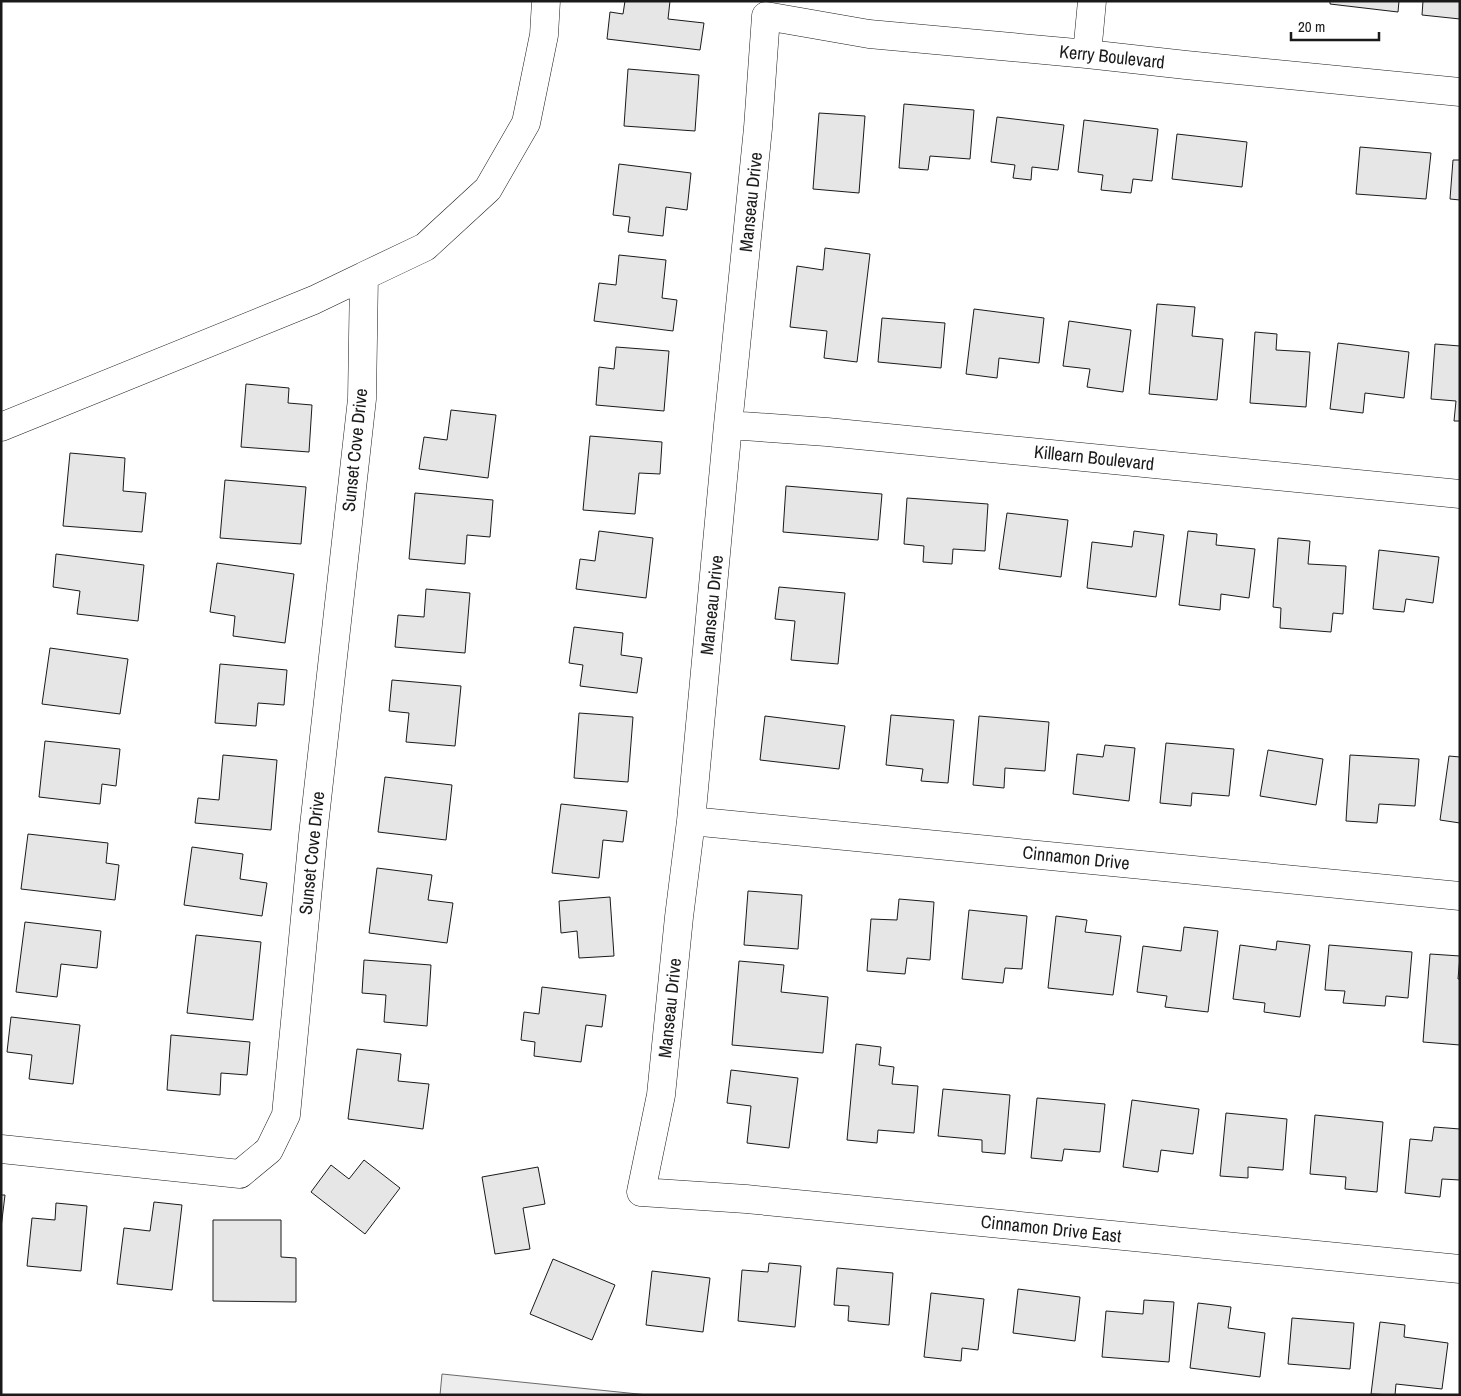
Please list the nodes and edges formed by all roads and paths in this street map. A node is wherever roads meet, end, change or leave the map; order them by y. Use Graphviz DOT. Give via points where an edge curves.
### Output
graph roads {
  1 [pos="546,1"];
  2 [pos="1092,1"];
  3 [pos="766,16"];
  4 [pos="1087,54"];
  5 [pos="1460,92"];
  6 [pos="364,276"];
  7 [pos="728,425"];
  8 [pos="2,433"];
  9 [pos="1460,494"];
  10 [pos="691,821"];
  11 [pos="1460,896"];
  12 [pos="1,1149"];
  13 [pos="641,1192"];
  14 [pos="1460,1269"];
  1 -- 6 [label="street" via="544,35 526,123 488,188 425,247"];
  2 -- 4 [label="street"];
  3 -- 4 [label="street, Kerry Boulevard" via="869,34"];
  3 -- 7 [label="street, Manseau Drive"];
  4 -- 5 [label="street, Kerry Boulevard"];
  6 -- 8 [label="street"];
  6 -- 12 [label="street, Sunset Cove Drive" via="362,400 313,835 286,1115 269,1150 240,1174"];
  7 -- 9 [label="street, Killearn Boulevard"];
  7 -- 10 [label="street, Manseau Drive"];
  10 -- 11 [label="street, Cinnamon Drive"];
  10 -- 13 [label="street, Manseau Drive" via="661,1095"];
  13 -- 14 [label="street, Cinnamon Drive East" via="746,1199"];
}
